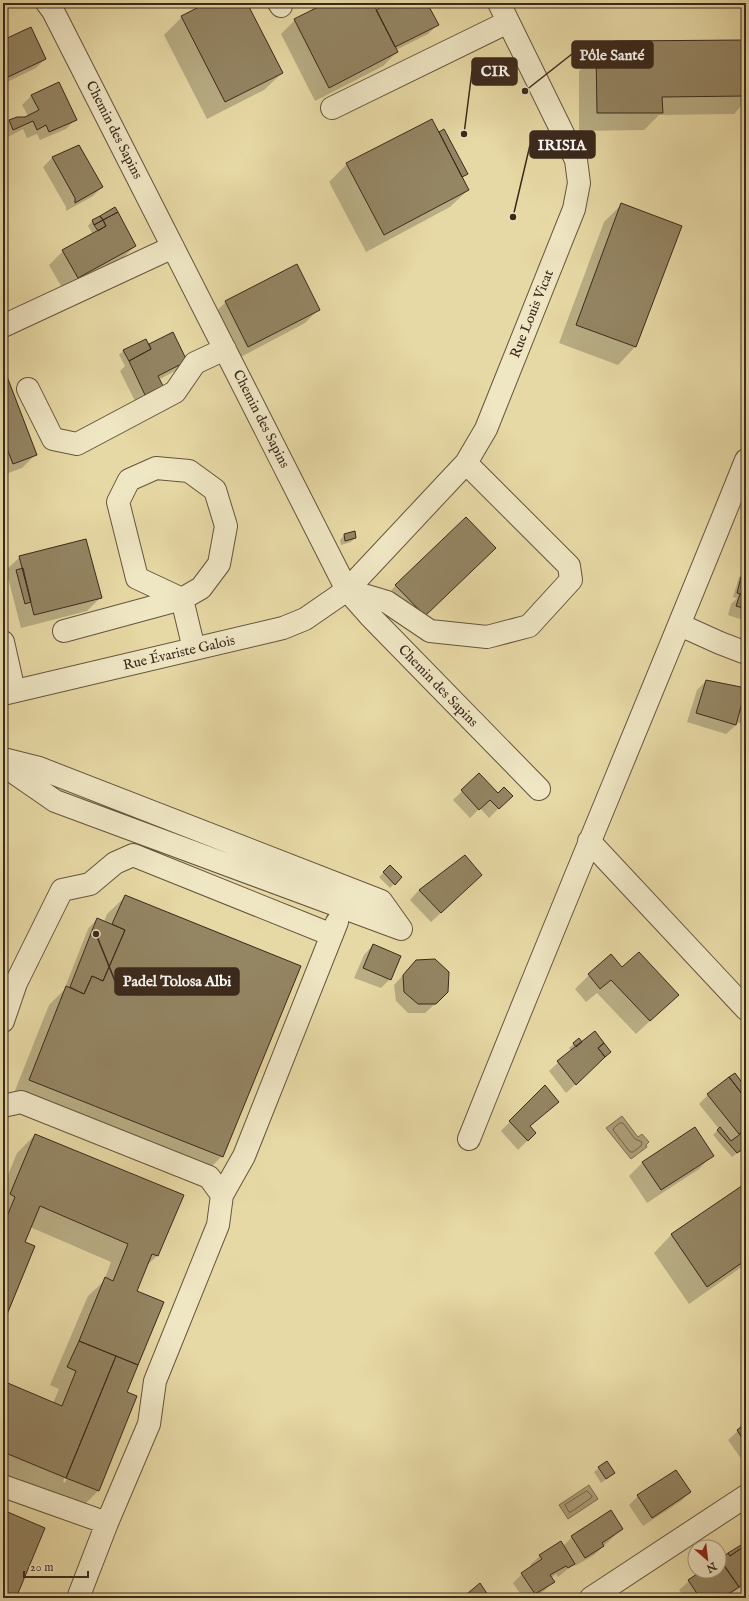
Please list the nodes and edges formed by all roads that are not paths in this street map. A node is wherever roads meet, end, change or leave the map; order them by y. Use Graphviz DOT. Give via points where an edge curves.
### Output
graph roads {
  1 [pos="47,3"];
  2 [pos="499,3"];
  3 [pos="508,22"];
  4 [pos="332,108"];
  5 [pos="173,247"];
  6 [pos="3,326"];
  7 [pos="225,349"];
  8 [pos="28,389"];
  9 [pos="746,460"];
  10 [pos="466,463"];
  11 [pos="347,590"];
  12 [pos="182,599"];
  13 [pos="680,625"];
  14 [pos="64,631"];
  15 [pos="4,649"];
  16 [pos="194,649"];
  17 [pos="746,653"];
  18 [pos="8,693"];
  19 [pos="3,759"];
  20 [pos="3,765"];
  21 [pos="539,789"];
  22 [pos="589,841"];
  23 [pos="342,908"];
  24 [pos="332,935"];
  25 [pos="10,981"];
  26 [pos="746,1009"];
  27 [pos="3,1021"];
  28 [pos="3,1106"];
  29 [pos="469,1139"];
  30 [pos="222,1196"];
  31 [pos="3,1486"];
  32 [pos="746,1496"];
  33 [pos="107,1522"];
  34 [pos="78,1598"];
  35 [pos="591,1598"];
  1 -- 5 [label="street, Chemin des Sapins"];
  2 -- 3 [label="street, Rue Louis Vicat"];
  3 -- 4 [label="street"];
  3 -- 10 [label="street, Rue Louis Vicat" via="576,160 579,183 574,208 489,422"];
  5 -- 6 [label="street"];
  5 -- 7 [label="street, Chemin des Sapins"];
  7 -- 8 [label="street" via="196,363 175,392 77,444 53,439"];
  7 -- 11 [label="street, Chemin des Sapins"];
  9 -- 13 [label="street"];
  10 -- 11 [label="street, Rue Louis Vicat"];
  10 -- 11 [label="street" via="569,566 571,580 529,626 487,637 430,631 387,602"];
  11 -- 16 [label="street, Rue Évariste Galois" via="305,619 283,628"];
  11 -- 21 [label="street, Chemin des Sapins"];
  12 -- 12 [label="street" via="200,588 219,564 226,526 215,490 189,471 156,468 129,480 118,502 137,578"];
  12 -- 14 [label="street"];
  12 -- 16 [label="street"];
  13 -- 17 [label="street"];
  13 -- 22 [label="street"];
  15 -- 18 [label="street"];
  16 -- 18 [label="street, Rue Évariste Galois"];
  19 -- 23 [label="street" via="39,768 381,901 401,929"];
  20 -- 23 [label="street" via="55,801"];
  22 -- 26 [label="street"];
  22 -- 29 [label="street"];
  23 -- 24 [label="street"];
  24 -- 25 [label="street" via="133,855 115,863 90,884 62,890"];
  24 -- 30 [label="street" via="244,1156"];
  25 -- 27 [label="street"];
  28 -- 30 [label="street" via="21,1102 209,1177"];
  30 -- 33 [label="street" via="218,1225 155,1381 149,1424"];
  31 -- 33 [label="street"];
  32 -- 35 [label="street"];
  33 -- 34 [label="street"];
}
